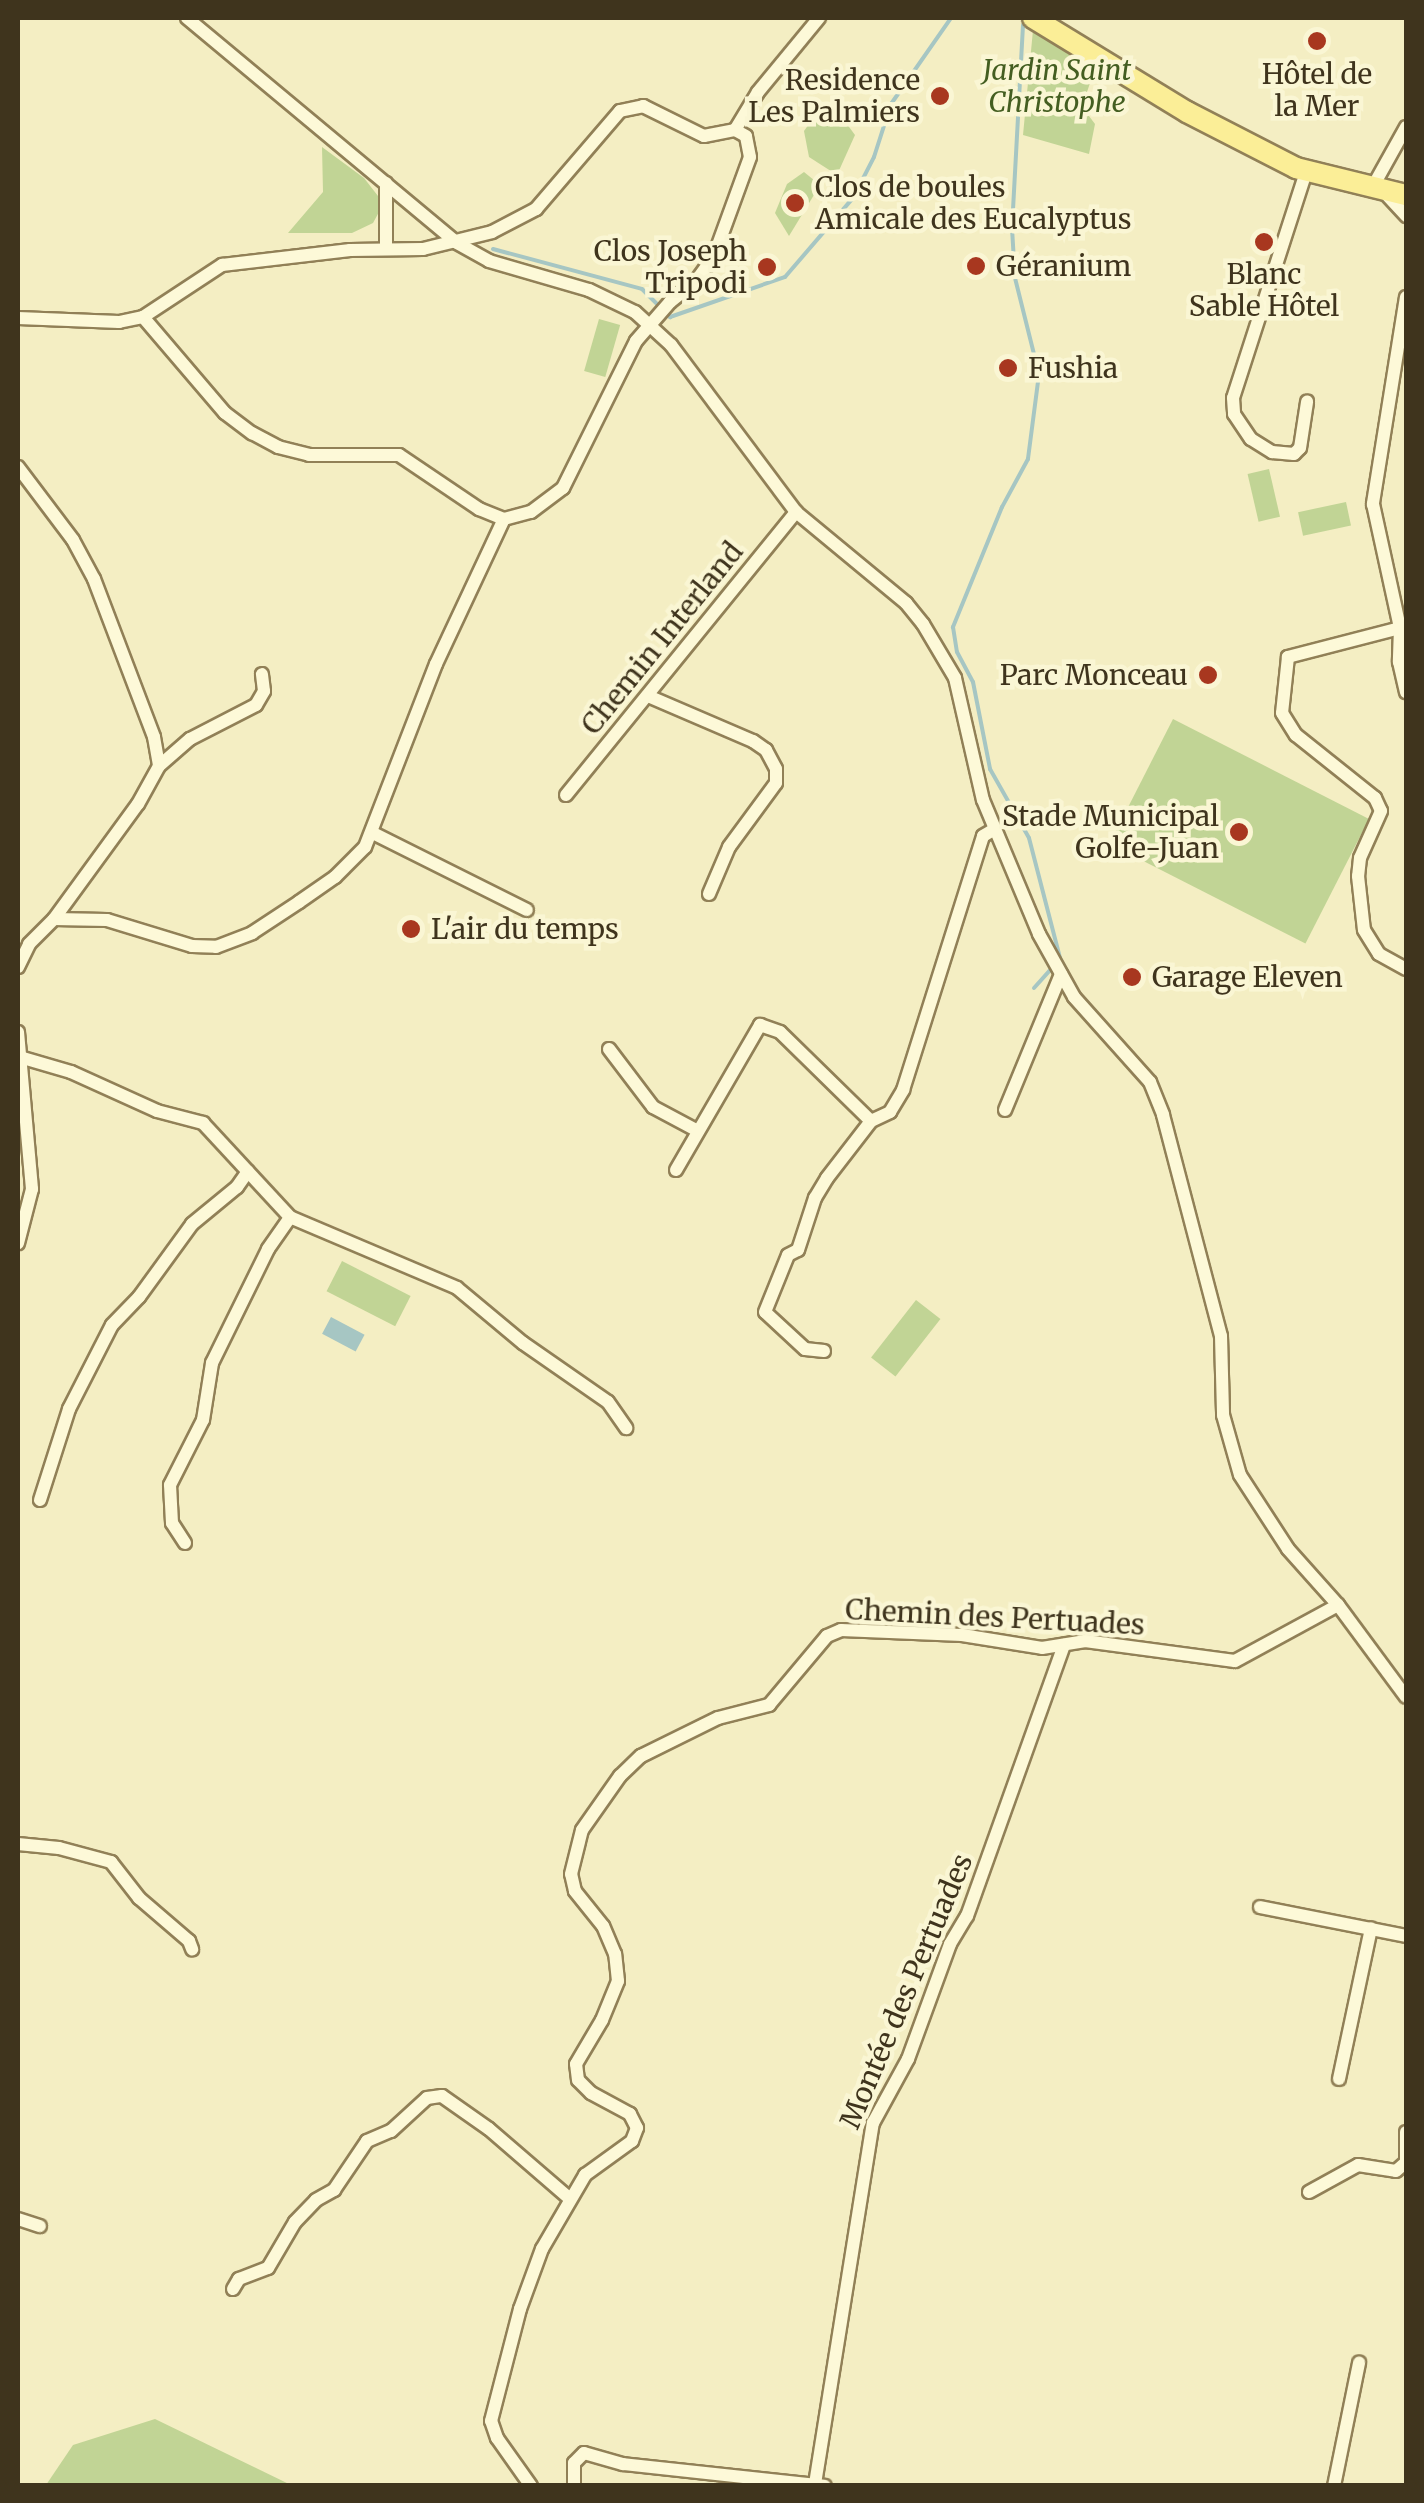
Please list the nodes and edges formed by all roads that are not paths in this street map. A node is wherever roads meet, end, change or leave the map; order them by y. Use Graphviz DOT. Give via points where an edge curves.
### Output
graph roads {
  1 [pos="187,18"];
  2 [pos="818,18"];
  3 [pos="1032,18"];
  4 [pos="1406,127"];
  5 [pos="735,130"];
  6 [pos="1306,172"];
  7 [pos="386,183"];
  8 [pos="1378,191"];
  9 [pos="1406,195"];
  10 [pos="1406,216"];
  11 [pos="457,243"];
  12 [pos="386,248"];
  13 [pos="1406,296"];
  14 [pos="143,316"];
  15 [pos="18,318"];
  16 [pos="654,318"];
  17 [pos="1402,339"];
  18 [pos="1307,402"];
  19 [pos="18,468"];
  20 [pos="796,512"];
  21 [pos="504,520"];
  22 [pos="1400,628"];
  23 [pos="262,674"];
  24 [pos="1406,692"];
  25 [pos="648,696"];
  26 [pos="154,736"];
  27 [pos="181,744"];
  28 [pos="159,766"];
  29 [pos="566,794"];
  30 [pos="993,830"];
  31 [pos="372,833"];
  32 [pos="709,894"];
  33 [pos="526,910"];
  34 [pos="54,920"];
  35 [pos="23,942"];
  36 [pos="18,967"];
  37 [pos="1406,969"];
  38 [pos="1062,974"];
  39 [pos="18,1038"];
  40 [pos="610,1049"];
  41 [pos="22,1068"];
  42 [pos="1005,1110"];
  43 [pos="871,1121"];
  44 [pos="698,1131"];
  45 [pos="676,1170"];
  46 [pos="248,1171"];
  47 [pos="290,1217"];
  48 [pos="18,1243"];
  49 [pos="824,1352"];
  50 [pos="626,1428"];
  51 [pos="40,1500"];
  52 [pos="185,1543"];
  53 [pos="1338,1605"];
  54 [pos="1064,1645"];
  55 [pos="1406,1697"];
  56 [pos="18,1844"];
  57 [pos="1260,1907"];
  58 [pos="1371,1928"];
  59 [pos="1406,1936"];
  60 [pos="192,1949"];
  61 [pos="1339,2079"];
  62 [pos="1406,2132"];
  63 [pos="1406,2165"];
  64 [pos="1309,2192"];
  65 [pos="570,2198"];
  66 [pos="18,2219"];
  67 [pos="40,2226"];
  68 [pos="233,2289"];
  69 [pos="1360,2363"];
  70 [pos="815,2484"];
  71 [pos="531,2486"];
  72 [pos="574,2486"];
  73 [pos="826,2486"];
  74 [pos="1334,2486"];
  1 -- 7 [label="street"];
  2 -- 5 [label="street"];
  3 -- 6 [label="main road" via="1187,112"];
  4 -- 8 [label="street"];
  5 -- 11 [label="street" via="704,136 643,106 620,111 536,209"];
  5 -- 16 [label="street" via="750,144 714,256"];
  6 -- 8 [label="main road"];
  6 -- 18 [label="street" via="1233,398 1234,414 1251,439 1272,452 1294,454"];
  7 -- 11 [label="street"];
  7 -- 12 [label="street"];
  8 -- 9 [label="main road"];
  8 -- 10 [label="street"];
  11 -- 12 [label="street"];
  11 -- 16 [label="street" via="489,261 589,290"];
  12 -- 14 [label="street" via="222,265"];
  13 -- 17 [label="street"];
  14 -- 15 [label="street" via="120,322"];
  14 -- 21 [label="street" via="225,413 252,433 310,455 399,455"];
  16 -- 20 [label="street"];
  16 -- 21 [label="street" via="562,488 531,512"];
  17 -- 22 [label="street" via="1373,504"];
  19 -- 26 [label="street" via="94,579"];
  20 -- 25 [label="street, Chemin Interland"];
  20 -- 30 [label="street" via="906,604 944,654 963,701"];
  21 -- 31 [label="street" via="436,664"];
  22 -- 24 [label="street"];
  22 -- 37 [label="street" via="1288,657 1282,713 1288,727 1381,810 1360,858 1364,930 1380,954"];
  23 -- 27 [label="street" via="264,691 256,705"];
  25 -- 29 [label="street, Chemin Interland"];
  25 -- 32 [label="street" via="753,741 776,768 776,782 728,847"];
  26 -- 27 [label="street"];
  26 -- 28 [label="street"];
  27 -- 28 [label="street"];
  28 -- 34 [label="street"];
  30 -- 38 [label="street"];
  30 -- 43 [label="street" via="982,836 903,1090 890,1112"];
  31 -- 33 [label="street"];
  31 -- 34 [label="street" via="335,877 252,933 216,947 107,920"];
  34 -- 35 [label="street"];
  35 -- 36 [label="street"];
  38 -- 42 [label="street"];
  38 -- 53 [label="street" via="1074,998 1150,1082 1221,1336 1223,1415 1240,1474 1288,1548"];
  39 -- 41 [label="street"];
  40 -- 44 [label="street" via="654,1107"];
  41 -- 46 [label="street" via="71,1072 156,1111 204,1123"];
  41 -- 48 [label="street" via="32,1189"];
  43 -- 44 [label="street" via="780,1032 760,1025"];
  43 -- 49 [label="street" via="814,1198 798,1250 788,1255 765,1312 805,1349"];
  44 -- 45 [label="street"];
  46 -- 47 [label="street"];
  46 -- 51 [label="street" via="192,1224 112,1325 69,1409"];
  47 -- 50 [label="street" via="457,1288 608,1402"];
  47 -- 52 [label="street" via="212,1363 202,1420 170,1485 172,1523"];
  53 -- 54 [label="street, Chemin des Pertuades" via="1234,1661 1085,1641"];
  53 -- 55 [label="street"];
  54 -- 65 [label="street, Chemin des Pertuades" via="1015,1647 962,1634 841,1630 827,1636 770,1705 718,1718 640,1756 620,1776 582,1830 571,1874 574,1891 603,1926 618,1981 576,2064 578,2080 630,2114 637,2128 632,2141 585,2175"];
  54 -- 70 [label="street, Montée des Pertuades" via="967,1916 950,1944 908,2059 873,2124"];
  56 -- 60 [label="street" via="111,1862"];
  57 -- 58 [label="street"];
  58 -- 59 [label="street"];
  58 -- 61 [label="street"];
  62 -- 63 [label="street"];
  63 -- 64 [label="street" via="1396,2171 1358,2164"];
  65 -- 68 [label="street" via="442,2096 427,2098 391,2131 367,2140 334,2190 295,2222 268,2268 239,2279"];
  65 -- 71 [label="street, Chemin des Pertuades" via="520,2309 491,2421"];
  66 -- 67 [label="street"];
  69 -- 74 [label="street"];
  70 -- 72 [label="street" via="623,2464 584,2452 574,2463"];
  70 -- 73 [label="street"];
}
